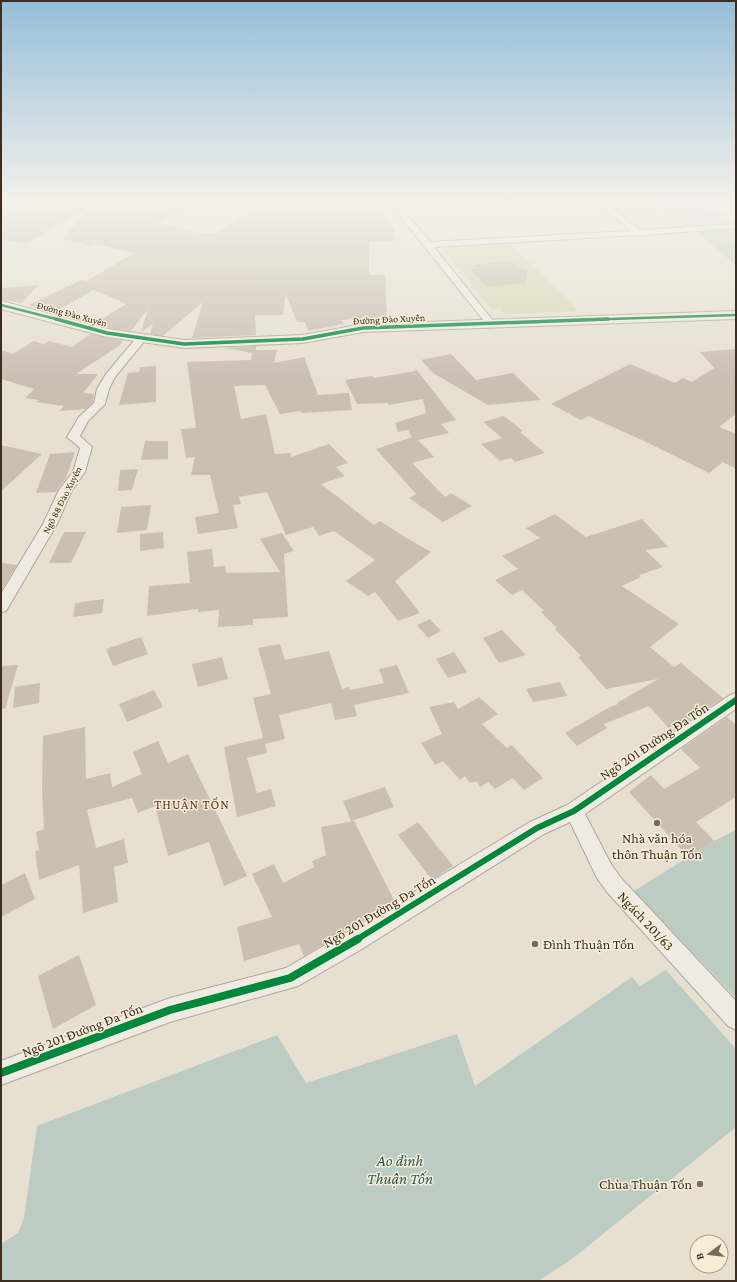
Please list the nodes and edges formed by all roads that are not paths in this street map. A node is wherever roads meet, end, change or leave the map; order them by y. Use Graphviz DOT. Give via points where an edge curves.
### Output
graph roads {
  1 [pos="440,261"];
  2 [pos="1,304"];
  3 [pos="736,315"];
  4 [pos="491,324"];
  5 [pos="141,339"];
  6 [pos="1,607"];
  7 [pos="736,700"];
  8 [pos="574,811"];
  9 [pos="736,1018"];
  10 [pos="1,1073"];
  1 -- 4 [label="street"];
  2 -- 5 [label="street, Đường Đào Xuyên" via="107,333"];
  3 -- 4 [label="street, Đường Đào Xuyên"];
  4 -- 5 [label="street, Đường Đào Xuyên" via="363,328 303,339 228,343 184,344"];
  5 -- 6 [label="street, Ngõ 88 Đào Xuyên" via="110,376 98,404 83,419 73,437 86,447 79,472 66,490 40,542"];
  7 -- 8 [label="street, Ngõ 201 Đường Đa Tốn"];
  8 -- 9 [label="street, Ngách 201/63" via="604,871 614,885"];
  8 -- 10 [label="street, Ngõ 201 Đường Đa Tốn" via="537,828 354,942 290,978 170,1010"];
}
